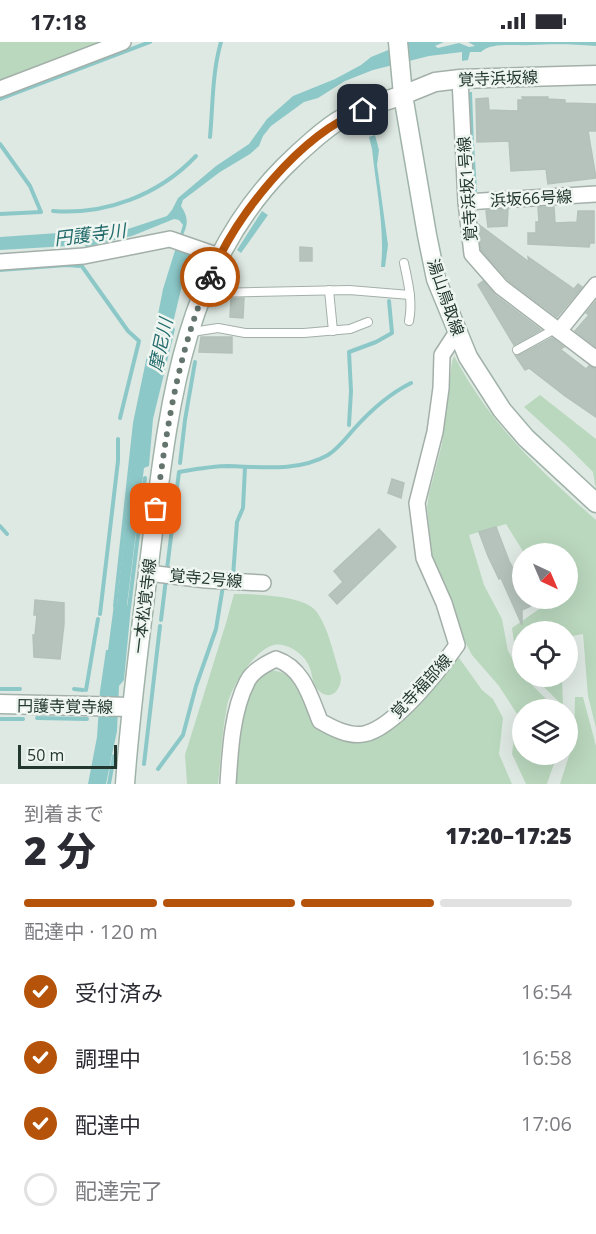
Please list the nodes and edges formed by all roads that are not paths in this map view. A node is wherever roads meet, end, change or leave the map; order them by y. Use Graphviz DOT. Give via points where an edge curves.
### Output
graph roads {
  1 [pos="123,42"];
  2 [pos="398,42"];
  3 [pos="596,75"];
  4 [pos="460,79"];
  5 [pos="0,89"];
  6 [pos="403,95"];
  7 [pos="596,194"];
  8 [pos="466,202"];
  9 [pos="213,253"];
  10 [pos="0,262"];
  11 [pos="404,263"];
  12 [pos="596,285"];
  13 [pos="329,290"];
  14 [pos="410,295"];
  15 [pos="202,296"];
  16 [pos="409,321"];
  17 [pos="368,322"];
  18 [pos="557,330"];
  19 [pos="333,331"];
  20 [pos="189,332"];
  21 [pos="458,332"];
  22 [pos="517,350"];
  23 [pos="596,359"];
  24 [pos="596,503"];
  25 [pos="148,573"];
  26 [pos="263,583"];
  27 [pos="0,704"];
  28 [pos="126,707"];
  29 [pos="125,784"];
  30 [pos="228,784"];
  1 -- 5 [label="street"];
  2 -- 6 [label="main road, 湯山鳥取線"];
  3 -- 4 [label="main road, 覚寺浜坂線"];
  4 -- 6 [label="main road, 覚寺浜坂線" via="435,82"];
  4 -- 8 [label="street, 覚寺浜坂1号線"];
  6 -- 9 [label="main road, 一本松覚寺線" via="343,118 297,154 260,191"];
  6 -- 21 [label="main road, 湯山鳥取線" via="436,279"];
  7 -- 8 [label="street, 浜坂66号線"];
  8 -- 18 [label="street, 覚寺浜坂1号線" via="472,254 501,286"];
  9 -- 10 [label="street" via="175,239 84,256"];
  9 -- 15 [label="main road, 一本松覚寺線"];
  11 -- 14 [label="lane"];
  12 -- 18 [label="street"];
  13 -- 14 [label="lane"];
  13 -- 15 [label="lane"];
  13 -- 19 [label="lane"];
  14 -- 16 [label="lane"];
  15 -- 20 [label="main road, 一本松覚寺線"];
  17 -- 19 [label="lane"];
  18 -- 22 [label="lane"];
  18 -- 23 [label="street, 覚寺浜坂1号線"];
  19 -- 20 [label="lane" via="245,333 218,327"];
  20 -- 25 [label="main road, 一本松覚寺線" via="166,425"];
  21 -- 24 [label="main road, 湯山鳥取線" via="468,357 502,410 526,438"];
  21 -- 30 [label="street, 覚寺福部線" via="442,355 435,432 417,503 424,558 457,645 429,682 390,720 361,735 320,721 304,683 286,662 276,659 261,667 247,680 239,704"];
  25 -- 26 [label="street, 覚寺2号線"];
  25 -- 28 [label="main road, 一本松覚寺線"];
  27 -- 28 [label="main road, 円護寺覚寺線"];
  28 -- 29 [label="main road, 一本松覚寺線"];
}
